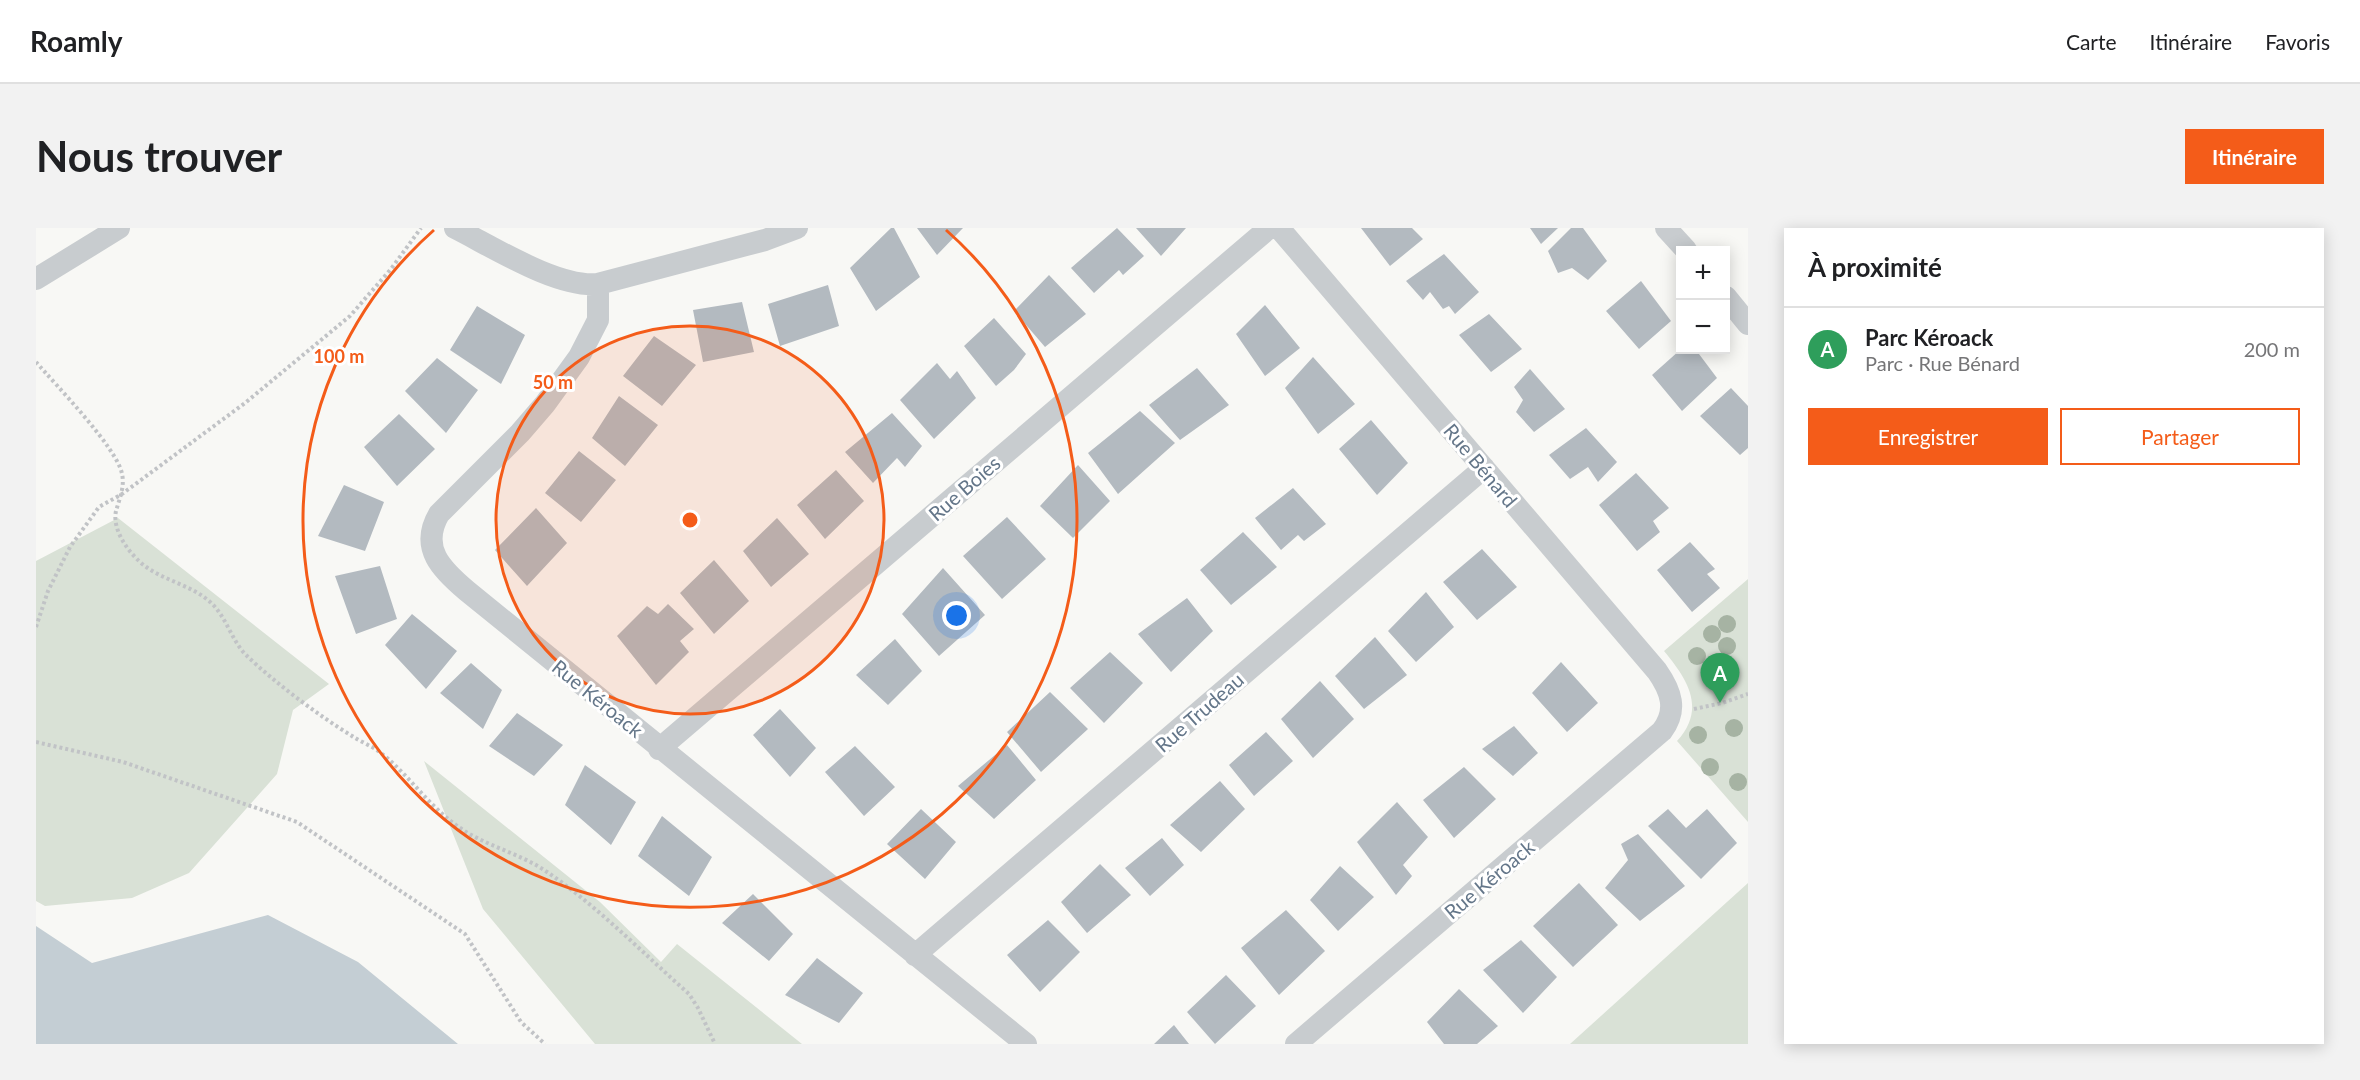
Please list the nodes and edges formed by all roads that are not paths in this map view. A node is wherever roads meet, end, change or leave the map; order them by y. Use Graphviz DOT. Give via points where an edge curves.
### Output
graph roads {
  1 [pos="119,228"];
  2 [pos="455,228"];
  3 [pos="796,228"];
  4 [pos="1269,228"];
  5 [pos="1279,228"];
  6 [pos="1666,228"];
  7 [pos="1682,246"];
  8 [pos="36,279"];
  9 [pos="598,284"];
  10 [pos="1728,300"];
  11 [pos="1748,324"];
  12 [pos="1484,468"];
  13 [pos="1672,709"];
  14 [pos="659,749"];
  15 [pos="915,955"];
  16 [pos="1026,1044"];
  17 [pos="1296,1044"];
  1 -- 8 [label="street"];
  2 -- 9 [label="street" via="565,282"];
  3 -- 9 [label="street" via="765,240"];
  4 -- 14 [label="street, Rue Boies"];
  5 -- 12 [label="street, Rue Bénard"];
  6 -- 7 [label="street"];
  9 -- 14 [label="street, Rue Kéroack" via="598,320 584,350 545,404 439,514 432,530 432,545 437,561 456,582"];
  10 -- 11 [label="street"];
  12 -- 13 [label="street, Rue Bénard" via="1657,671 1669,689"];
  12 -- 15 [label="street, Rue Trudeau"];
  13 -- 17 [label="street, Rue Kéroack" via="1666,726 1644,748"];
  14 -- 15 [label="street, Rue Kéroack"];
  15 -- 16 [label="street, Rue Kéroack"];
}
